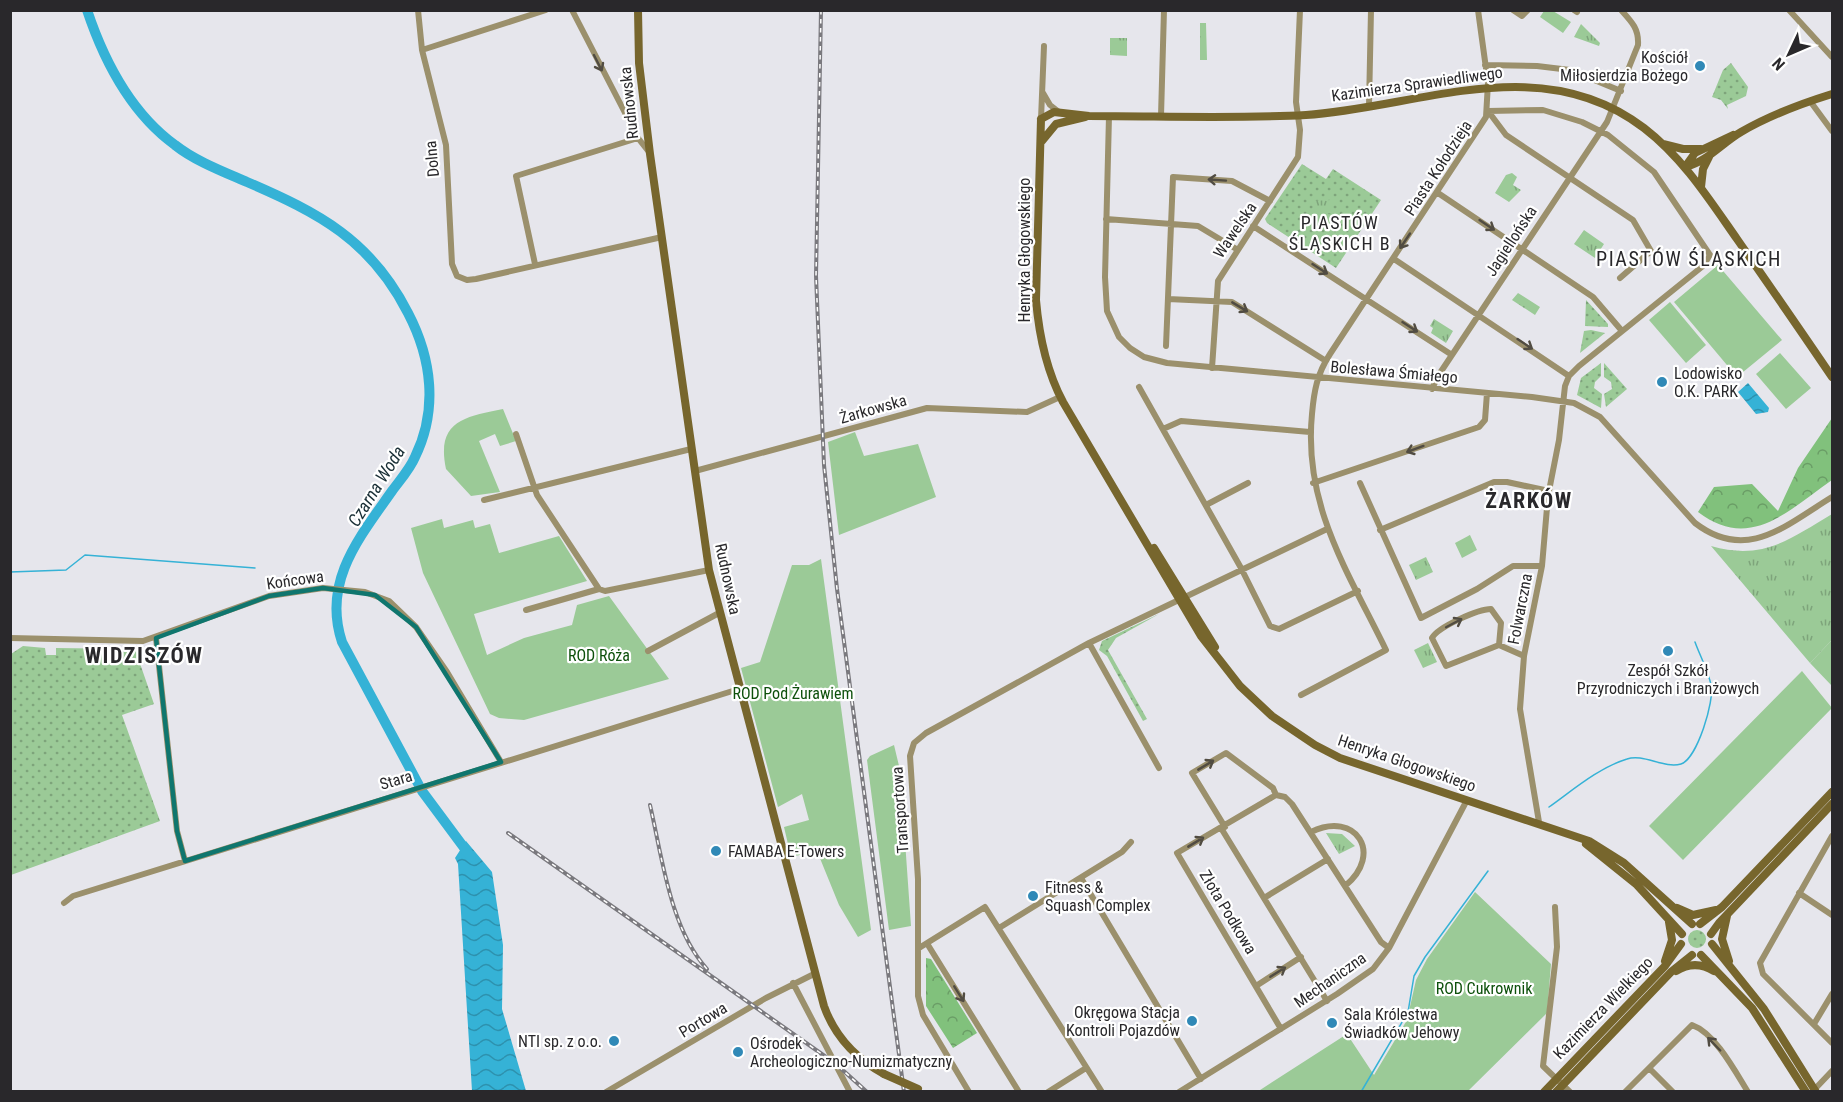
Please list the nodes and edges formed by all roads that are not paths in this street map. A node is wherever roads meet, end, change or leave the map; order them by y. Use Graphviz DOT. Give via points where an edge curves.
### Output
graph roads {
  1 [pos="418,10"];
  2 [pos="546,10"];
  3 [pos="572,10"];
  4 [pos="638,10"];
  5 [pos="1164,10"];
  6 [pos="1300,10"];
  7 [pos="1371,10"];
  8 [pos="1478,10"];
  9 [pos="1513,10"];
  10 [pos="1528,10"];
  11 [pos="1621,10"];
  12 [pos="1789,10"];
  13 [pos="1044,46"];
  14 [pos="422,50"];
  15 [pos="1833,57"];
  16 [pos="1485,65"];
  17 [pos="1488,87"];
  18 [pos="1042,89"];
  19 [pos="1621,91"];
  20 [pos="1833,94"];
  21 [pos="1810,101"];
  22 [pos="1369,106"];
  23 [pos="1614,109"];
  24 [pos="1488,111"];
  25 [pos="1060,112"];
  26 [pos="1297,115"];
  27 [pos="1089,116"];
  28 [pos="1109,116"];
  29 [pos="1161,116"];
  30 [pos="1041,119"];
  31 [pos="1060,122"];
  32 [pos="1600,131"];
  33 [pos="1833,131"];
  34 [pos="1737,135"];
  35 [pos="638,138"];
  36 [pos="1041,144"];
  37 [pos="1663,144"];
  38 [pos="1703,148"];
  39 [pos="650,154"];
  40 [pos="1711,154"];
  41 [pos="1685,167"];
  42 [pos="1569,178"];
  43 [pos="1701,188"];
  44 [pos="1438,192"];
  45 [pos="1270,201"];
  46 [pos="1106,219"];
  47 [pos="1172,224"];
  48 [pos="1253,226"];
  49 [pos="662,237"];
  50 [pos="1522,249"];
  51 [pos="1238,250"];
  52 [pos="1394,259"];
  53 [pos="535,264"];
  54 [pos="1620,278"];
  55 [pos="1168,299"];
  56 [pos="1367,300"];
  57 [pos="1216,301"];
  58 [pos="1479,314"];
  59 [pos="1622,331"];
  60 [pos="1166,346"];
  61 [pos="1452,355"];
  62 [pos="1326,361"];
  63 [pos="1212,368"];
  64 [pos="1569,376"];
  65 [pos="1833,377"];
  66 [pos="1317,379"];
  67 [pos="1139,387"];
  68 [pos="1432,389"];
  69 [pos="1487,393"];
  70 [pos="1060,396"];
  71 [pos="1563,401"];
  72 [pos="1163,429"];
  73 [pos="1310,432"];
  74 [pos="516,434"];
  75 [pos="691,448"];
  76 [pos="694,471"];
  77 [pos="1248,483"];
  78 [pos="1313,483"];
  79 [pos="1360,483"];
  80 [pos="535,489"];
  81 [pos="1549,491"];
  82 [pos="1833,497"];
  83 [pos="484,501"];
  84 [pos="1206,505"];
  85 [pos="1327,529"];
  86 [pos="1380,530"];
  87 [pos="1542,566"];
  88 [pos="1241,568"];
  89 [pos="709,570"];
  90 [pos="599,590"];
  91 [pos="1358,591"];
  92 [pos="1181,597"];
  93 [pos="526,610"];
  94 [pos="719,613"];
  95 [pos="10,638"];
  96 [pos="156,638"];
  97 [pos="1089,643"];
  98 [pos="1499,645"];
  99 [pos="648,651"];
  100 [pos="1524,656"];
  101 [pos="739,689"];
  102 [pos="1300,695"];
  103 [pos="501,762"];
  104 [pos="1159,768"];
  105 [pos="1833,792"];
  106 [pos="1276,795"];
  107 [pos="1467,800"];
  108 [pos="1833,804"];
  109 [pos="1539,822"];
  110 [pos="1223,828"];
  111 [pos="1311,832"];
  112 [pos="1570,833"];
  113 [pos="1832,840"];
  114 [pos="1131,842"];
  115 [pos="1328,859"];
  116 [pos="185,861"];
  117 [pos="1081,878"];
  118 [pos="1346,886"];
  119 [pos="1799,893"];
  120 [pos="1264,898"];
  121 [pos="1666,902"];
  122 [pos="64,903"];
  123 [pos="1555,907"];
  124 [pos="1725,910"];
  125 [pos="1833,915"];
  126 [pos="1667,916"];
  127 [pos="1696,924"];
  128 [pos="999,928"];
  129 [pos="1682,934"];
  130 [pos="1711,934"];
  131 [pos="1681,944"];
  132 [pos="1712,944"];
  133 [pos="928,945"];
  134 [pos="919,948"];
  135 [pos="1389,948"];
  136 [pos="1697,955"];
  137 [pos="1301,957"];
  138 [pos="814,974"];
  139 [pos="1662,975"];
  140 [pos="1739,977"];
  141 [pos="793,983"];
  142 [pos="1256,986"];
  143 [pos="1733,986"];
  144 [pos="1833,994"];
  145 [pos="1327,1001"];
  146 [pos="1814,1024"];
  147 [pos="1281,1029"];
  148 [pos="1833,1043"];
  149 [pos="1086,1068"];
  150 [pos="1649,1068"];
  151 [pos="1833,1071"];
  152 [pos="1201,1079"];
  153 [pos="1560,1082"];
  154 [pos="922,1090"];
  155 [pos="1813,1091"];
  156 [pos="606,1092"];
  157 [pos="850,1092"];
  158 [pos="969,1092"];
  159 [pos="1019,1092"];
  160 [pos="1048,1092"];
  161 [pos="1102,1092"];
  162 [pos="1179,1092"];
  163 [pos="1544,1092"];
  164 [pos="1556,1092"];
  165 [pos="1570,1092"];
  166 [pos="1625,1092"];
  167 [pos="1673,1092"];
  168 [pos="1748,1092"];
  1 -- 14 [label="street, Dolna"];
  2 -- 14 [label="street"];
  3 -- 35 [label="street, one-way"];
  4 -- 39 [label="street, Rudnowska" via="639,63"];
  5 -- 29 [label="street"];
  6 -- 26 [label="street, Wawelska"];
  7 -- 22 [label="street"];
  8 -- 16 [label="street, Piasta Kołodzieja"];
  9 -- 10 [label="street" via="1522,16"];
  11 -- 19 [label="street, Jagiellońska" via="1638,35"];
  12 -- 15 [label="street"];
  13 -- 18 [label="street, Henryka Głogowskiego"];
  14 -- 53 [label="street, Dolna" via="446,145 454,271 466,280"];
  16 -- 17 [label="street, Piasta Kołodzieja"];
  16 -- 19 [label="street" via="1570,70"];
  17 -- 22 [label="street, Kazimierza Sprawiedliwego"];
  17 -- 23 [label="street, Kazimierza Sprawiedliwego" via="1542,87"];
  17 -- 24 [label="street, Piasta Kołodzieja"];
  18 -- 25 [label="street" via="1047,102"];
  18 -- 30 [label="street, Henryka Głogowskiego"];
  19 -- 23 [label="street, Jagiellońska"];
  20 -- 21 [label="street"];
  21 -- 33 [label="street"];
  21 -- 34 [label="street" via="1769,116"];
  22 -- 26 [label="street, Kazimierza Sprawiedliwego"];
  23 -- 32 [label="street, Jagiellońska"];
  23 -- 37 [label="street, Kazimierza Sprawiedliwego"];
  24 -- 32 [label="street" via="1543,110"];
  24 -- 42 [label="street" via="1502,131"];
  24 -- 44 [label="street, Piasta Kołodzieja"];
  25 -- 27 [label="street, Kazimierza Sprawiedliwego"];
  25 -- 30 [label="street, Kazimierza Sprawiedliwego" via="1048,113"];
  26 -- 29 [label="street, Kazimierza Sprawiedliwego"];
  26 -- 45 [label="street, Wawelska" via="1298,157"];
  27 -- 28 [label="street, Kazimierza Sprawiedliwego"];
  27 -- 31 [label="street, Kazimierza Sprawiedliwego"];
  28 -- 29 [label="street, Kazimierza Sprawiedliwego"];
  28 -- 46 [label="street, Bolesława Śmiałego"];
  30 -- 31 [label="street, Kazimierza Sprawiedliwego"];
  30 -- 36 [label="street, Henryka Głogowskiego"];
  31 -- 36 [label="street" via="1047,131"];
  32 -- 42 [label="street, Jagiellońska"];
  32 -- 59 [label="street" via="1625,146 1654,172 1710,255 1703,266"];
  34 -- 38 [label="street"];
  34 -- 40 [label="street"];
  35 -- 39 [label="street"];
  35 -- 53 [label="street" via="516,176"];
  36 -- 70 [label="street, Henryka Głogowskiego" via="1036,300 1042,348"];
  37 -- 38 [label="street"];
  37 -- 41 [label="street, Kazimierza Sprawiedliwego"];
  38 -- 41 [label="street"];
  39 -- 49 [label="street, Rudnowska"];
  40 -- 41 [label="street"];
  40 -- 43 [label="street" via="1703,169"];
  41 -- 43 [label="street, Kazimierza Sprawiedliwego"];
  42 -- 50 [label="street, Jagiellońska"];
  42 -- 54 [label="street" via="1633,220 1651,248"];
  43 -- 65 [label="street, Kazimierza Sprawiedliwego"];
  44 -- 50 [label="street, one-way"];
  44 -- 52 [label="street, Piasta Kołodzieja, one-way"];
  45 -- 47 [label="street, one-way" via="1233,181 1173,177"];
  45 -- 48 [label="street, Wawelska"];
  46 -- 47 [label="street"];
  46 -- 63 [label="street, Bolesława Śmiałego" via="1105,296 1111,323 1119,337 1130,348 1155,361"];
  47 -- 51 [label="street" via="1198,226"];
  47 -- 55 [label="street"];
  48 -- 51 [label="street, Wawelska"];
  48 -- 56 [label="street, one-way"];
  49 -- 53 [label="street, Dolna"];
  49 -- 75 [label="street, Rudnowska"];
  50 -- 58 [label="street, Jagiellońska"];
  50 -- 59 [label="street" via="1593,297"];
  51 -- 57 [label="street, Wawelska" via="1218,281"];
  52 -- 56 [label="street, Piasta Kołodzieja"];
  52 -- 58 [label="street"];
  55 -- 57 [label="street"];
  55 -- 60 [label="street"];
  56 -- 61 [label="street, one-way"];
  56 -- 62 [label="street, Piasta Kołodzieja"];
  57 -- 62 [label="street, one-way" via="1232,302"];
  57 -- 63 [label="street, Wawelska"];
  58 -- 61 [label="street, Jagiellońska"];
  58 -- 64 [label="street, one-way"];
  59 -- 64 [label="street"];
  61 -- 68 [label="street, Jagiellońska"];
  62 -- 66 [label="street, Piasta Kołodzieja"];
  63 -- 66 [label="street, Bolesława Śmiałego"];
  64 -- 71 [label="street, Folwarczna"];
  66 -- 68 [label="street, Bolesława Śmiałego"];
  66 -- 73 [label="street, Piasta Kołodzieja"];
  67 -- 72 [label="street"];
  68 -- 69 [label="street, Bolesława Śmiałego"];
  69 -- 71 [label="street, Bolesława Śmiałego"];
  69 -- 78 [label="street, one-way" via="1484,423 1471,430"];
  70 -- 76 [label="street, Żarkowska" via="1022,413 927,408"];
  70 -- 92 [label="street, Henryka Głogowskiego" via="1142,536 1156,549"];
  71 -- 81 [label="street, Folwarczna"];
  71 -- 82 [label="street, Bolesława Śmiałego" via="1578,404 1600,417 1684,512 1718,537 1748,541 1763,537"];
  72 -- 73 [label="street" via="1181,421"];
  72 -- 84 [label="street"];
  73 -- 78 [label="street, Piasta Kołodzieja"];
  74 -- 80 [label="street"];
  75 -- 76 [label="street, Rudnowska"];
  75 -- 80 [label="street"];
  76 -- 89 [label="street, Rudnowska"];
  77 -- 84 [label="street"];
  78 -- 85 [label="street, Piasta Kołodzieja"];
  79 -- 86 [label="street"];
  80 -- 83 [label="street"];
  80 -- 90 [label="street"];
  81 -- 86 [label="street" via="1494,482"];
  81 -- 87 [label="street, Folwarczna"];
  84 -- 88 [label="street"];
  85 -- 88 [label="street, Transportowa"];
  85 -- 91 [label="street, Piasta Kołodzieja"];
  86 -- 87 [label="street" via="1421,618 1513,566"];
  87 -- 100 [label="street, Folwarczna"];
  88 -- 91 [label="street" via="1267,623 1276,629"];
  88 -- 92 [label="street, Transportowa"];
  89 -- 90 [label="street"];
  89 -- 94 [label="street, Rudnowska"];
  90 -- 93 [label="street"];
  91 -- 102 [label="street, Piasta Kołodzieja" via="1386,650"];
  92 -- 97 [label="street, Transportowa"];
  92 -- 107 [label="street, Henryka Głogowskiego" via="1224,666 1261,706 1315,746 1373,770"];
  94 -- 99 [label="street"];
  94 -- 101 [label="street, Rudnowska"];
  95 -- 96 [label="street, Końcowa" via="136,642"];
  96 -- 103 [label="street, Końcowa" via="259,599 331,588 375,595 403,613 447,672"];
  96 -- 116 [label="street" via="177,831"];
  97 -- 104 [label="street"];
  97 -- 134 [label="street, Transportowa" via="914,742 910,756"];
  98 -- 98 [label="street, one-way" via="1446,666 1433,636 1479,611 1491,609 1500,620"];
  98 -- 100 [label="street"];
  100 -- 109 [label="street, Folwarczna" via="1520,709"];
  101 -- 103 [label="street, Stara"];
  101 -- 138 [label="street, Rudnowska"];
  103 -- 116 [label="street, Stara"];
  105 -- 124 [label="street"];
  106 -- 110 [label="street, Złota Podkowa"];
  110 -- 106 [label="street, one-way" via="1192,773 1226,753 1273,788"];
  106 -- 111 [label="street" via="1292,804"];
  107 -- 109 [label="street, Henryka Głogowskiego"];
  107 -- 135 [label="street, Mechaniczna"];
  108 -- 124 [label="street"];
  109 -- 112 [label="street, Henryka Głogowskiego"];
  110 -- 120 [label="street"];
  142 -- 110 [label="street, Złota Podkowa, one-way" via="1177,854"];
  111 -- 115 [label="street"];
  111 -- 118 [label="street" via="1339,825 1352,830 1360,839 1364,862"];
  112 -- 121 [label="street, Henryka Głogowskiego" via="1615,856"];
  112 -- 126 [label="street, Henryka Głogowskiego" via="1624,872"];
  113 -- 119 [label="street"];
  114 -- 117 [label="street"];
  115 -- 118 [label="street"];
  115 -- 120 [label="street"];
  116 -- 122 [label="street, Stara" via="73,896"];
  117 -- 128 [label="street"];
  117 -- 152 [label="street"];
  118 -- 135 [label="street" via="1381,942"];
  119 -- 125 [label="street"];
  119 -- 146 [label="street" via="1760,963 1763,974"];
  120 -- 137 [label="street"];
  121 -- 124 [label="street" via="1693,915"];
  121 -- 127 [label="street, Henryka Głogowskiego"];
  123 -- 153 [label="street" via="1557,947 1543,1065"];
  124 -- 127 [label="street"];
  124 -- 130 [label="street"];
  124 -- 140 [label="street" via="1723,944"];
  126 -- 129 [label="street, Henryka Głogowskiego"];
  126 -- 139 [label="street" via="1672,940"];
  127 -- 129 [label="street"];
  127 -- 130 [label="street"];
  128 -- 133 [label="street" via="985,907"];
  128 -- 149 [label="street"];
  129 -- 131 [label="street"];
  130 -- 132 [label="street"];
  131 -- 136 [label="street" via="1685,951"];
  131 -- 139 [label="street, Kazimierza Wielkiego"];
  132 -- 136 [label="street"];
  132 -- 140 [label="street"];
  133 -- 134 [label="street"];
  133 -- 159 [label="street, one-way"];
  134 -- 158 [label="street, Transportowa" via="920,1006"];
  135 -- 145 [label="street, Mechaniczna" via="1373,969"];
  136 -- 139 [label="street, Kazimierza Wielkiego"];
  136 -- 143 [label="street"];
  142 -- 137 [label="street, one-way"];
  137 -- 145 [label="street"];
  138 -- 141 [label="street, Portowa"];
  138 -- 154 [label="street, Rudnowska, bridge" via="828,1018 842,1041 861,1060"];
  139 -- 143 [label="street" via="1697,964 1712,969"];
  139 -- 153 [label="street, Kazimierza Wielkiego"];
  140 -- 155 [label="street" via="1774,1023"];
  141 -- 156 [label="street, Portowa"];
  141 -- 157 [label="street"];
  142 -- 147 [label="street, Złota Podkowa"];
  143 -- 155 [label="street"];
  144 -- 146 [label="street"];
  145 -- 147 [label="street, Mechaniczna"];
  146 -- 148 [label="street"];
  147 -- 152 [label="street, Mechaniczna"];
  149 -- 160 [label="street"];
  149 -- 161 [label="street"];
  150 -- 166 [label="street"];
  150 -- 167 [label="street"];
  168 -- 150 [label="street, one-way" via="1727,1057 1695,1025 1688,1027"];
  151 -- 155 [label="street"];
  152 -- 162 [label="street, Mechaniczna"];
  153 -- 163 [label="street, Kazimierza Wielkiego"];
  153 -- 164 [label="street, Kazimierza Wielkiego"];
  153 -- 165 [label="street"];
}
